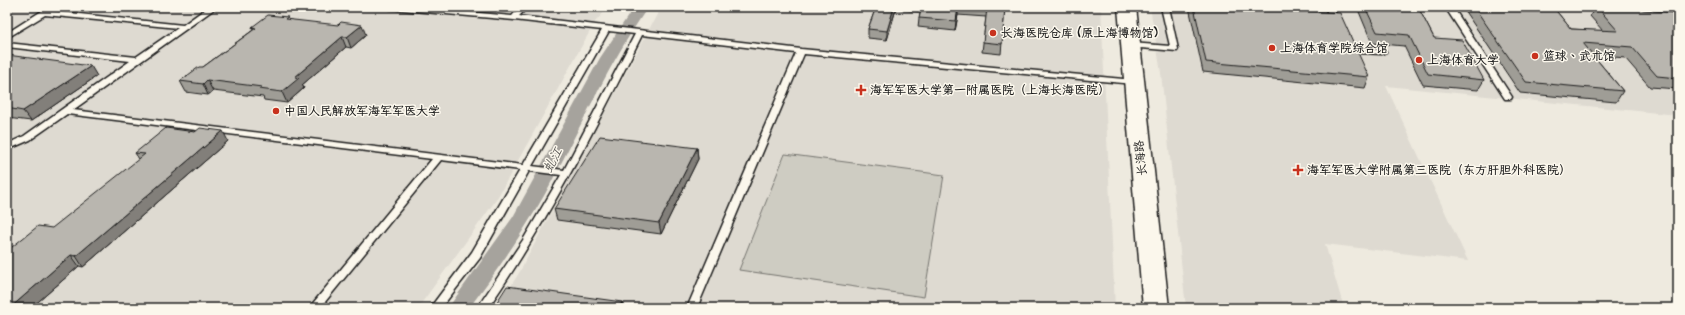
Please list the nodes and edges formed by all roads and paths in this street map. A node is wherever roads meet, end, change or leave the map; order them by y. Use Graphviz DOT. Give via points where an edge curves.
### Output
graph roads {
  1 [pos="53,7"];
  2 [pos="213,7"];
  3 [pos="390,7"];
  4 [pos="524,7"];
  5 [pos="1126,7"];
  6 [pos="1165,7"];
  7 [pos="1328,7"];
  8 [pos="1449,7"];
  9 [pos="45,13"];
  10 [pos="514,18"];
  11 [pos="1334,18"];
  12 [pos="185,27"];
  13 [pos="610,30"];
  14 [pos="637,33"];
  15 [pos="7,36"];
  16 [pos="7,45"];
  17 [pos="1131,45"];
  18 [pos="801,51"];
  19 [pos="1358,51"];
  20 [pos="1382,52"];
  21 [pos="138,60"];
  22 [pos="1134,82"];
  23 [pos="1508,97"];
  24 [pos="64,111"];
  25 [pos="7,147"];
  26 [pos="438,158"];
  27 [pos="526,169"];
  28 [pos="567,173"];
  29 [pos="314,308"];
  30 [pos="435,308"];
  31 [pos="482,308"];
  32 [pos="692,308"];
  33 [pos="1156,308"];
  1 -- 9 [label="lane"];
  2 -- 12 [label="lane"];
  3 -- 10 [label="lane"];
  4 -- 10 [label="lane"];
  5 -- 17 [label="street, 长海路"];
  6 -- 17 [label="lane" via="1174,49"];
  7 -- 11 [label="lane"];
  8 -- 23 [label="lane"];
  9 -- 12 [label="lane"];
  9 -- 15 [label="lane"];
  10 -- 13 [label="lane"];
  12 -- 21 [label="lane"];
  13 -- 14 [label="lane"];
  13 -- 27 [label="lane"];
  14 -- 18 [label="lane"];
  14 -- 28 [label="lane"];
  16 -- 21 [label="lane"];
  17 -- 22 [label="street, 长海路"];
  18 -- 22 [label="lane"];
  18 -- 32 [label="lane"];
  19 -- 20 [label="lane"];
  21 -- 24 [label="lane"];
  22 -- 33 [label="street, 长海路"];
  24 -- 25 [label="lane" via="27,138"];
  24 -- 26 [label="lane"];
  26 -- 27 [label="lane"];
  26 -- 29 [label="lane"];
  27 -- 28 [label="lane"];
  27 -- 30 [label="lane" via="476,254"];
  28 -- 31 [label="lane" via="536,229"];
}
